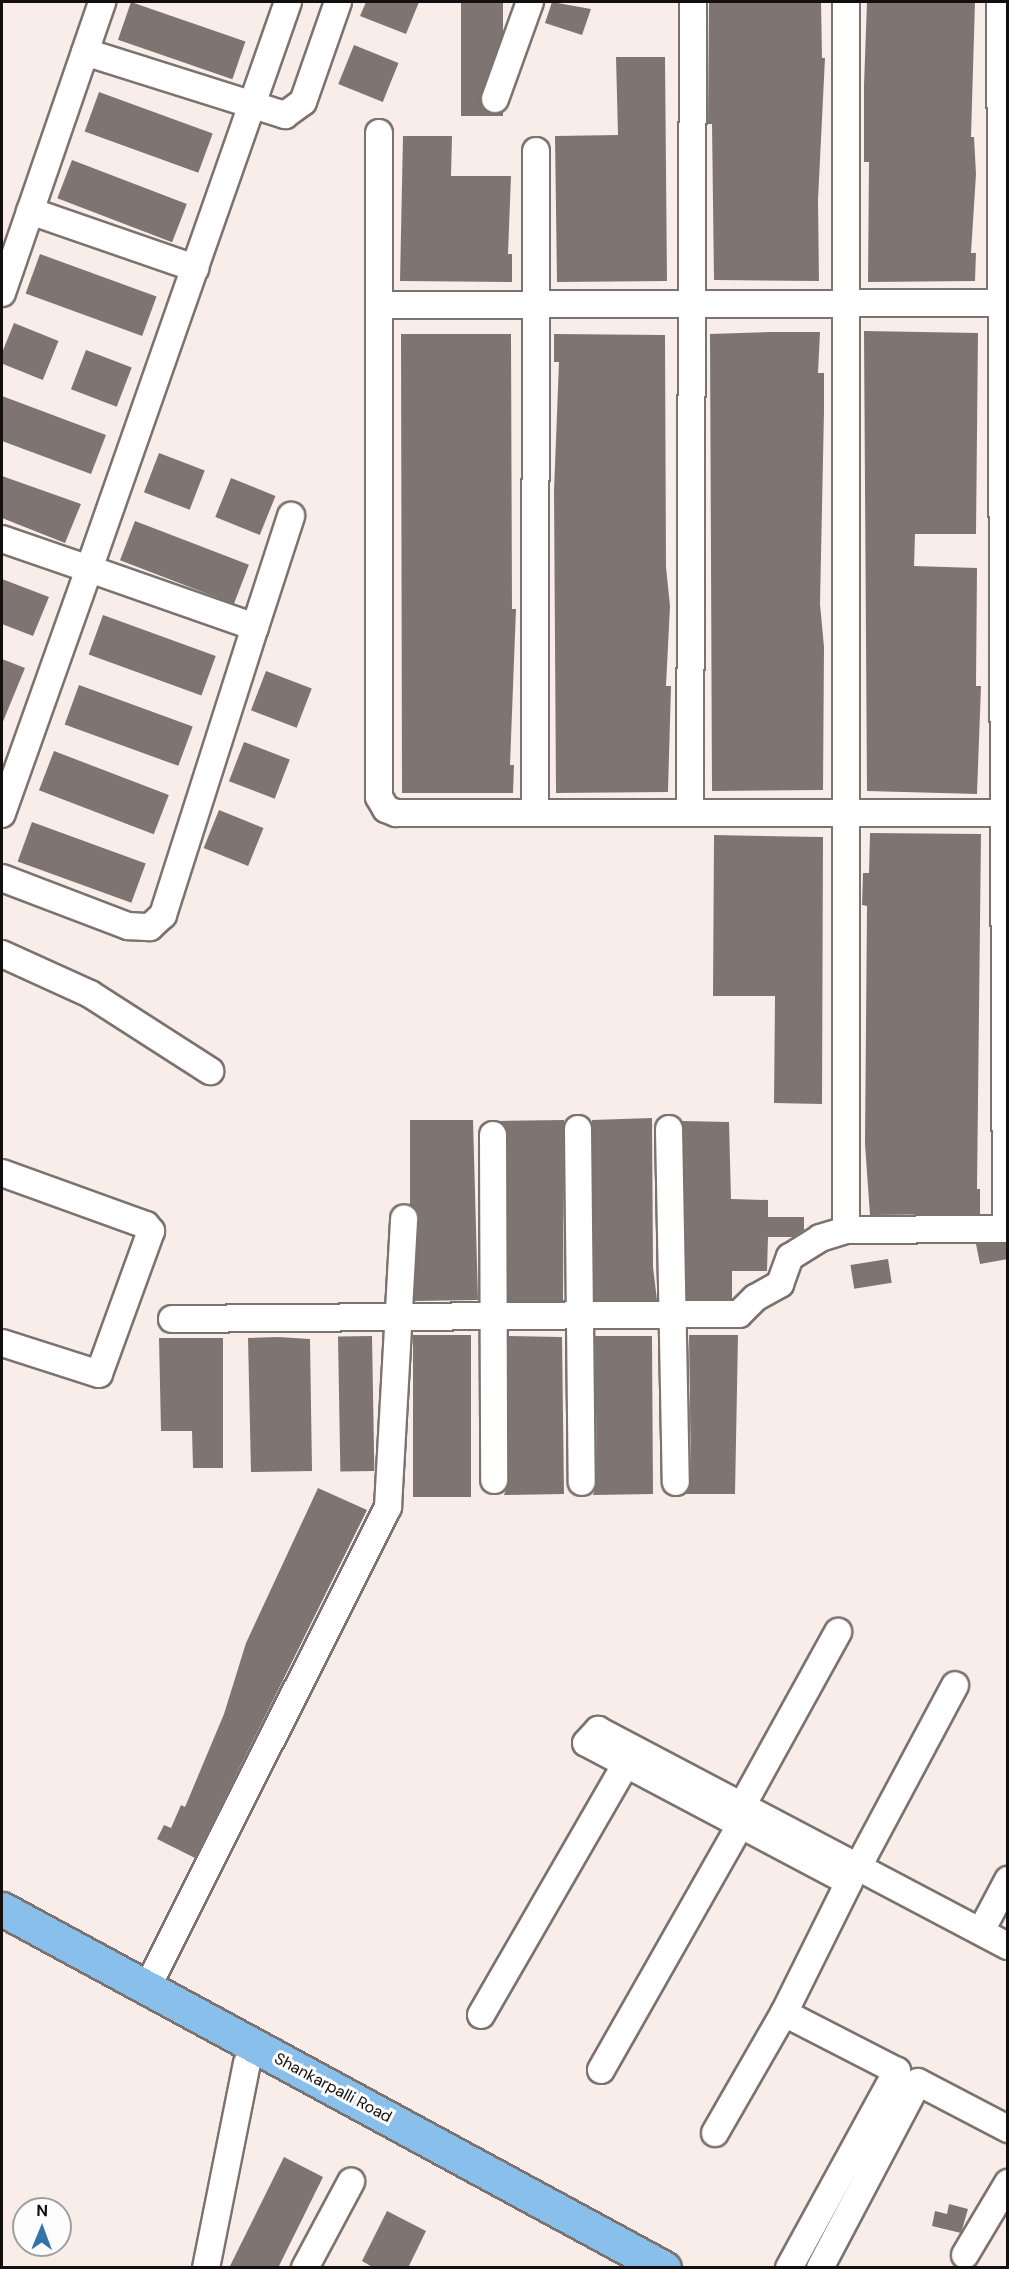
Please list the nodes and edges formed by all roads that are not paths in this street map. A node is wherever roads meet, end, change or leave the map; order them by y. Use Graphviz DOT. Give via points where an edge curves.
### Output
graph roads {
  1 [pos="102,2"];
  2 [pos="288,2"];
  3 [pos="338,2"];
  4 [pos="530,2"];
  5 [pos="693,2"];
  6 [pos="846,2"];
  7 [pos="999,2"];
  8 [pos="85,52"];
  9 [pos="495,99"];
  10 [pos="252,106"];
  11 [pos="379,133"];
  12 [pos="536,151"];
  13 [pos="30,211"];
  14 [pos="195,268"];
  15 [pos="2,293"];
  16 [pos="846,303"];
  17 [pos="1005,303"];
  18 [pos="536,304"];
  19 [pos="691,304"];
  20 [pos="379,305"];
  21 [pos="291,516"];
  22 [pos="2,539"];
  23 [pos="89,569"];
  24 [pos="255,627"];
  25 [pos="535,810"];
  26 [pos="690,812"];
  27 [pos="846,813"];
  28 [pos="1004,813"];
  29 [pos="2,814"];
  30 [pos="2,878"];
  31 [pos="2,954"];
  32 [pos="210,1071"];
  33 [pos="578,1129"];
  34 [pos="669,1129"];
  35 [pos="493,1135"];
  36 [pos="2,1173"];
  37 [pos="404,1218"];
  38 [pos="1007,1229"];
  39 [pos="846,1230"];
  40 [pos="399,1315"];
  41 [pos="494,1315"];
  42 [pos="578,1315"];
  43 [pos="672,1316"];
  44 [pos="172,1319"];
  45 [pos="2,1343"];
  46 [pos="494,1480"];
  47 [pos="582,1482"];
  48 [pos="676,1482"];
  49 [pos="838,1632"];
  50 [pos="955,1685"];
  51 [pos="626,1764"];
  52 [pos="741,1815"];
  53 [pos="858,1867"];
  54 [pos="1008,1880"];
  55 [pos="2,1909"];
  56 [pos="981,1931"];
  57 [pos="2,1933"];
  58 [pos="1008,1946"];
  59 [pos="147,1988"];
  60 [pos="784,2013"];
  61 [pos="481,2015"];
  62 [pos="247,2063"];
  63 [pos="601,2070"];
  64 [pos="323,2094"];
  65 [pos="1008,2129"];
  66 [pos="715,2133"];
  67 [pos="351,2182"];
  68 [pos="1008,2183"];
  69 [pos="965,2255"];
  70 [pos="206,2268"];
  71 [pos="305,2268"];
  72 [pos="625,2268"];
  73 [pos="664,2268"];
  74 [pos="789,2268"];
  75 [pos="820,2268"];
  1 -- 8 [label="street"];
  2 -- 10 [label="street"];
  3 -- 10 [label="street" via="303,102 285,115"];
  4 -- 9 [label="street"];
  5 -- 19 [label="street"];
  6 -- 16 [label="street"];
  7 -- 17 [label="street"];
  8 -- 10 [label="street"];
  8 -- 13 [label="street"];
  10 -- 14 [label="street"];
  11 -- 20 [label="street"];
  12 -- 18 [label="street"];
  13 -- 14 [label="street"];
  13 -- 15 [label="street"];
  14 -- 23 [label="street"];
  16 -- 17 [label="street"];
  16 -- 19 [label="street"];
  16 -- 27 [label="street"];
  17 -- 28 [label="street"];
  18 -- 19 [label="street"];
  18 -- 20 [label="street"];
  18 -- 25 [label="street"];
  19 -- 26 [label="street"];
  20 -- 25 [label="street" via="379,797 386,809 396,813"];
  21 -- 24 [label="street"];
  22 -- 23 [label="street"];
  23 -- 24 [label="street"];
  23 -- 29 [label="street"];
  24 -- 30 [label="street" via="163,915 150,927 128,926"];
  25 -- 26 [label="street"];
  26 -- 27 [label="street"];
  27 -- 28 [label="street"];
  27 -- 39 [label="street"];
  28 -- 38 [label="street"];
  31 -- 32 [label="street" via="90,994"];
  33 -- 42 [label="street"];
  34 -- 43 [label="street"];
  35 -- 41 [label="street"];
  36 -- 45 [label="street" via="146,1225 151,1232 99,1374"];
  37 -- 40 [label="street"];
  38 -- 39 [label="street"];
  39 -- 43 [label="street" via="820,1238 790,1257 780,1284 755,1298 739,1314"];
  40 -- 41 [label="street"];
  40 -- 44 [label="street"];
  40 -- 59 [label="street" via="388,1507"];
  41 -- 42 [label="street"];
  41 -- 46 [label="street"];
  42 -- 43 [label="street"];
  42 -- 47 [label="street"];
  43 -- 48 [label="street"];
  49 -- 52 [label="street"];
  50 -- 53 [label="street"];
  51 -- 52 [label="street"];
  51 -- 52 [label="street" via="586,1743 598,1730"];
  51 -- 61 [label="street"];
  52 -- 53 [label="street"];
  52 -- 60 [label="street" via="849,1882"];
  52 -- 63 [label="street"];
  53 -- 56 [label="street"];
  54 -- 56 [label="street"];
  55 -- 59 [label="main road, Shankarpalli Road"];
  56 -- 58 [label="street"];
  57 -- 62 [label="main road, Shankarpalli Road"];
  59 -- 64 [label="main road, Shankarpalli Road"];
  60 -- 66 [label="street"];
  60 -- 74 [label="street" via="897,2071"];
  62 -- 64 [label="main road, Shankarpalli Road"];
  62 -- 70 [label="street"];
  64 -- 72 [label="main road, Shankarpalli Road"];
  64 -- 73 [label="main road, Shankarpalli Road"];
  65 -- 75 [label="street" via="918,2082"];
  67 -- 71 [label="street"];
  68 -- 69 [label="street"];
}
